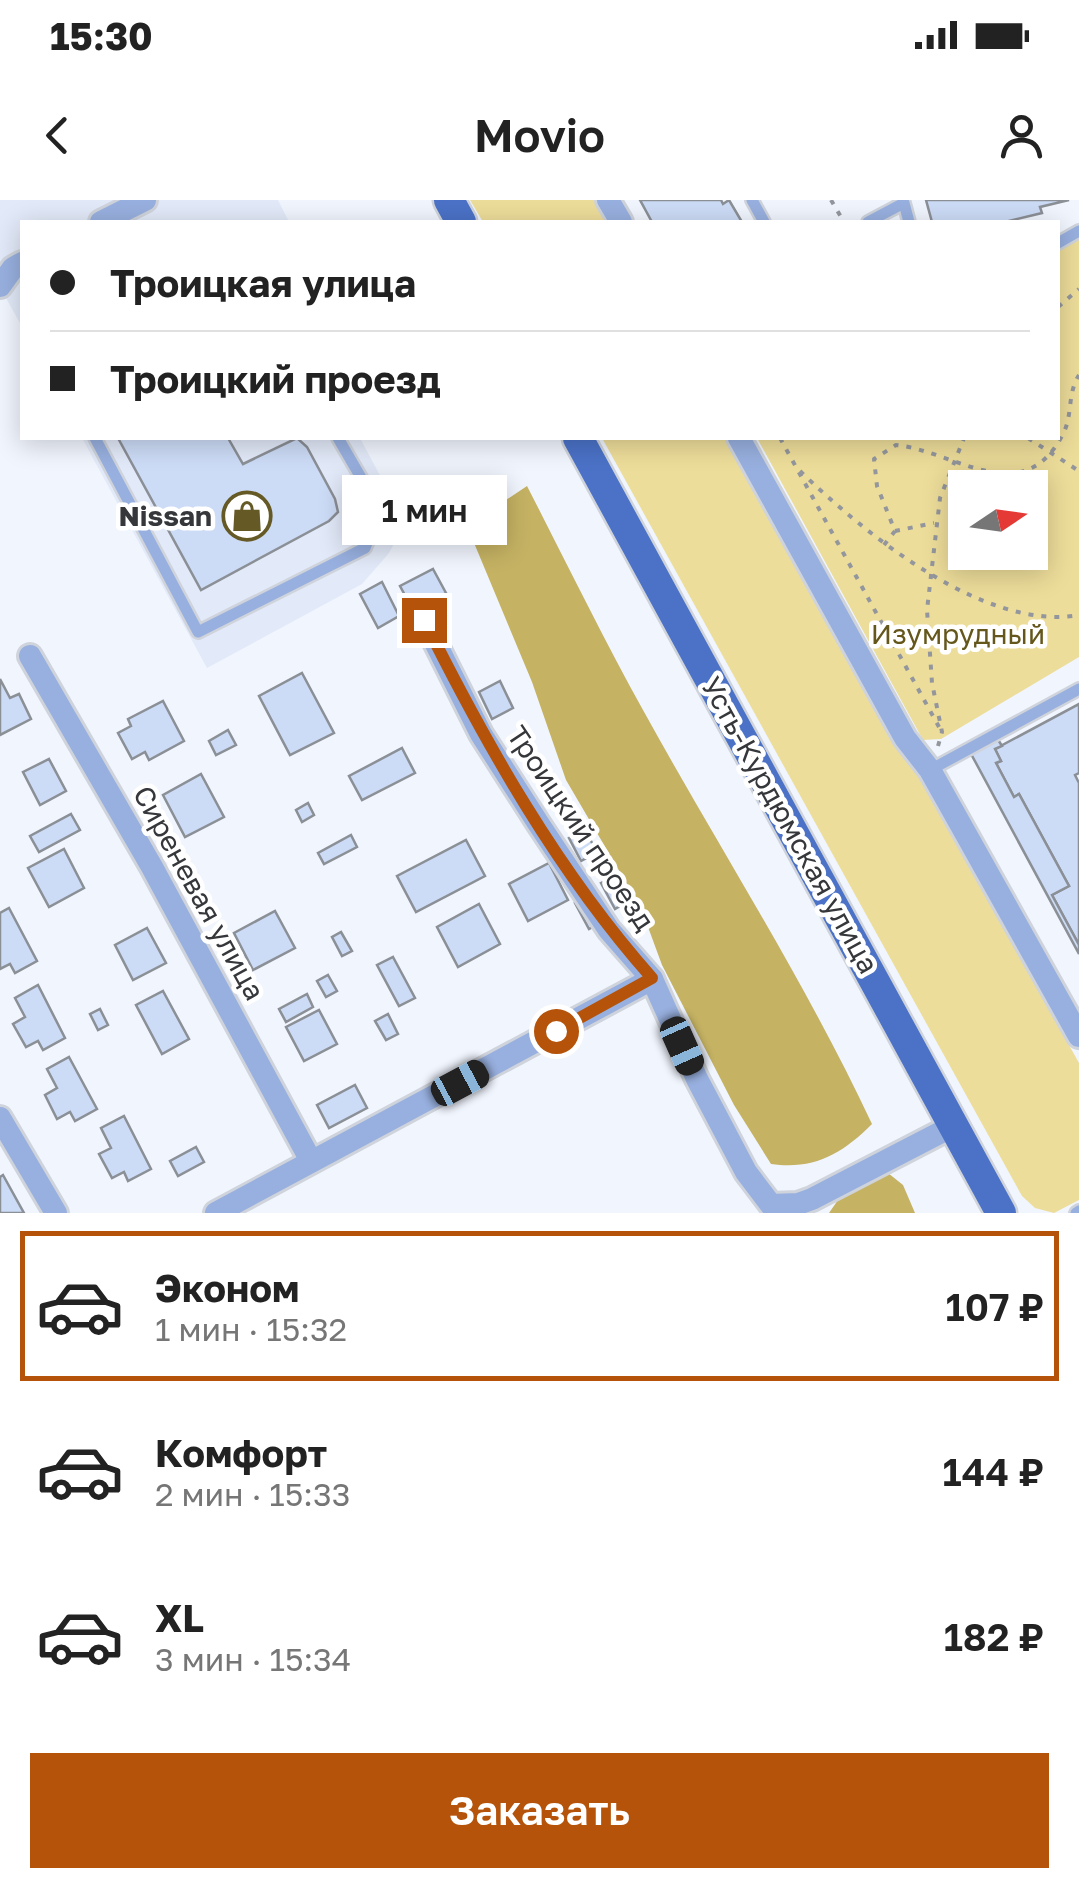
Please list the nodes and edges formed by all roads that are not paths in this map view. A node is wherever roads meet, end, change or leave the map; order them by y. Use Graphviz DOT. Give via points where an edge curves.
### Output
graph roads {
  1 [pos="144,200"];
  2 [pos="903,201"];
  3 [pos="105,220"];
  4 [pos="871,220"];
  5 [pos="20,264"];
  6 [pos="0,286"];
  7 [pos="96,440"];
  8 [pos="339,440"];
  9 [pos="579,440"];
  10 [pos="740,440"];
  11 [pos="424,620"];
  12 [pos="30,656"];
  13 [pos="1079,689"];
  14 [pos="930,770"];
  15 [pos="652,978"];
  16 [pos="1079,1036"];
  17 [pos="0,1118"];
  18 [pos="953,1126"];
  19 [pos="311,1161"];
  20 [pos="799,1208"];
  21 [pos="56,1213"];
  22 [pos="216,1213"];
  23 [pos="1001,1213"];
  1 -- 3 [label="street"];
  2 -- 4 [label="lane"];
  5 -- 6 [label="street"];
  7 -- 8 [label="lane" via="198,632 365,548 378,516"];
  9 -- 18 [label="main road, Усть-Курдюмская улица"];
  10 -- 14 [label="street" via="905,738"];
  11 -- 15 [label="street, Троицкий проезд" via="490,749 609,930"];
  12 -- 19 [label="street, Сиреневая улица"];
  13 -- 14 [label="lane"];
  14 -- 16 [label="street"];
  15 -- 19 [label="street"];
  15 -- 20 [label="street, Троицкий проезд" via="746,1172 772,1204"];
  17 -- 21 [label="street"];
  18 -- 20 [label="street, Троицкий проезд"];
  18 -- 23 [label="main road, Усть-Курдюмская улица"];
  19 -- 22 [label="street"];
}
